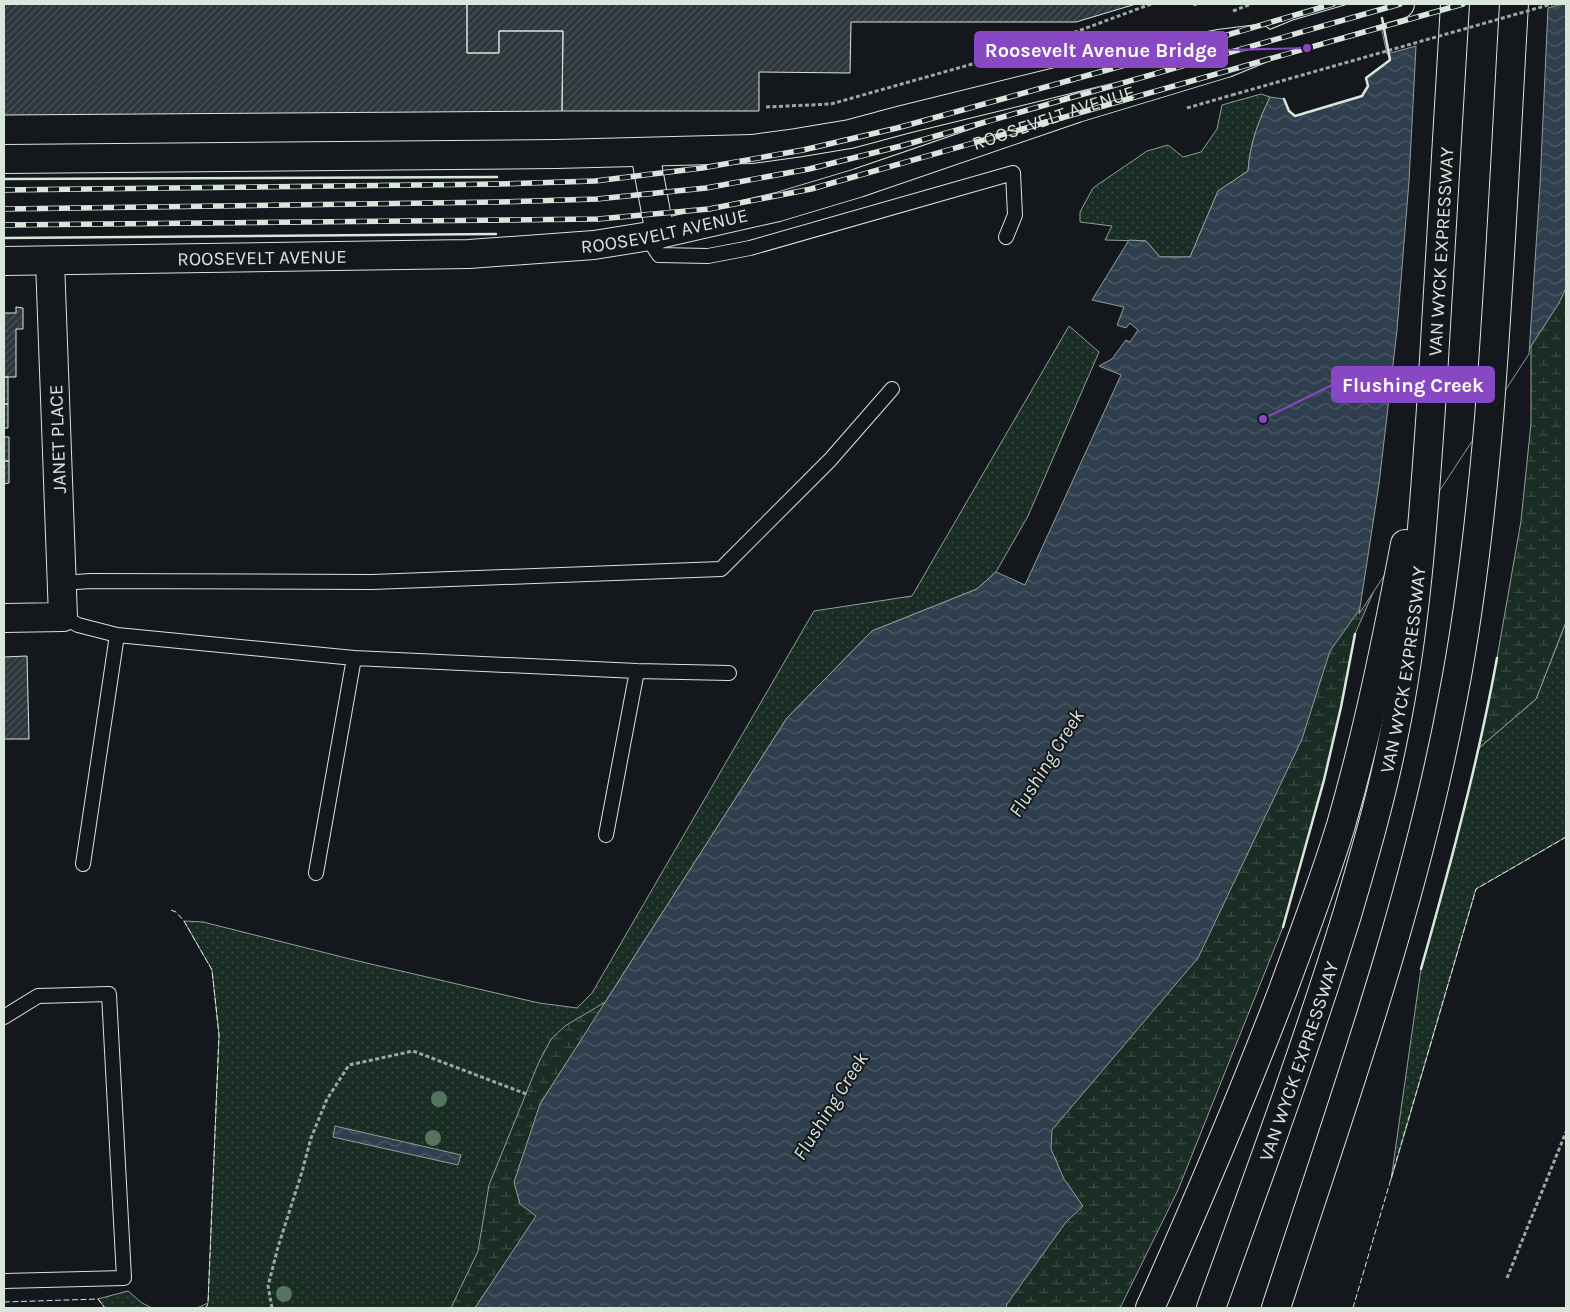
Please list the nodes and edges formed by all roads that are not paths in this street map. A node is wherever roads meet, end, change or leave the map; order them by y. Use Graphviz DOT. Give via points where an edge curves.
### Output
graph roads {
  1 [pos="1400,4"];
  2 [pos="1455,4"];
  3 [pos="1514,4"];
  4 [pos="1222,53"];
  5 [pos="644,152"];
  6 [pos="4,159"];
  7 [pos="654,235"];
  8 [pos="1006,237"];
  9 [pos="4,261"];
  10 [pos="50,261"];
  11 [pos="892,389"];
  12 [pos="61,583"];
  13 [pos="62,617"];
  14 [pos="4,618"];
  15 [pos="117,635"];
  16 [pos="1398,641"];
  17 [pos="354,658"];
  18 [pos="637,671"];
  19 [pos="729,673"];
  20 [pos="606,835"];
  21 [pos="82,864"];
  22 [pos="316,873"];
  23 [pos="4,1017"];
  24 [pos="1356,1058"];
  25 [pos="4,1280"];
  26 [pos="1150,1308"];
  27 [pos="1211,1308"];
  28 [pos="1276,1308"];
  29 [pos="1292,1308"];
  1 -- 4 [label="main road, ROOSEVELT AVENUE"];
  2 -- 16 [label="main road, VAN WYCK EXPRESSWAY" via="1418,573"];
  3 -- 24 [label="main road" via="1496,338 1479,528 1461,652 1443,749 1416,860"];
  4 -- 5 [label="main road, ROOSEVELT AVENUE" via="796,144"];
  4 -- 7 [label="main road, ROOSEVELT AVENUE" via="1076,108 858,183 778,207"];
  5 -- 6 [label="main road, ROOSEVELT AVENUE"];
  5 -- 7 [label="main road"];
  7 -- 8 [label="lane" via="659,255 708,256 750,248 1013,173 1015,215"];
  7 -- 10 [label="main road, ROOSEVELT AVENUE" via="594,245 468,254"];
  9 -- 10 [label="main road, ROOSEVELT AVENUE"];
  10 -- 12 [label="main road, JANET PLACE"];
  11 -- 12 [label="lane" via="830,460 721,569 372,582"];
  12 -- 13 [label="main road, JANET PLACE"];
  13 -- 14 [label="main road"];
  13 -- 15 [label="lane" via="78,625"];
  15 -- 17 [label="lane"];
  15 -- 21 [label="lane"];
  16 -- 26 [label="main road" via="1371,714 1330,861 1304,933 1247,1082"];
  16 -- 27 [label="main road, VAN WYCK EXPRESSWAY" via="1393,740 1338,944"];
  17 -- 18 [label="lane"];
  17 -- 22 [label="lane"];
  18 -- 19 [label="lane"];
  18 -- 20 [label="lane"];
  23 -- 25 [label="lane" via="38,996 109,994 124,1278"];
  24 -- 28 [label="main road"];
  24 -- 29 [label="main road"];
}
